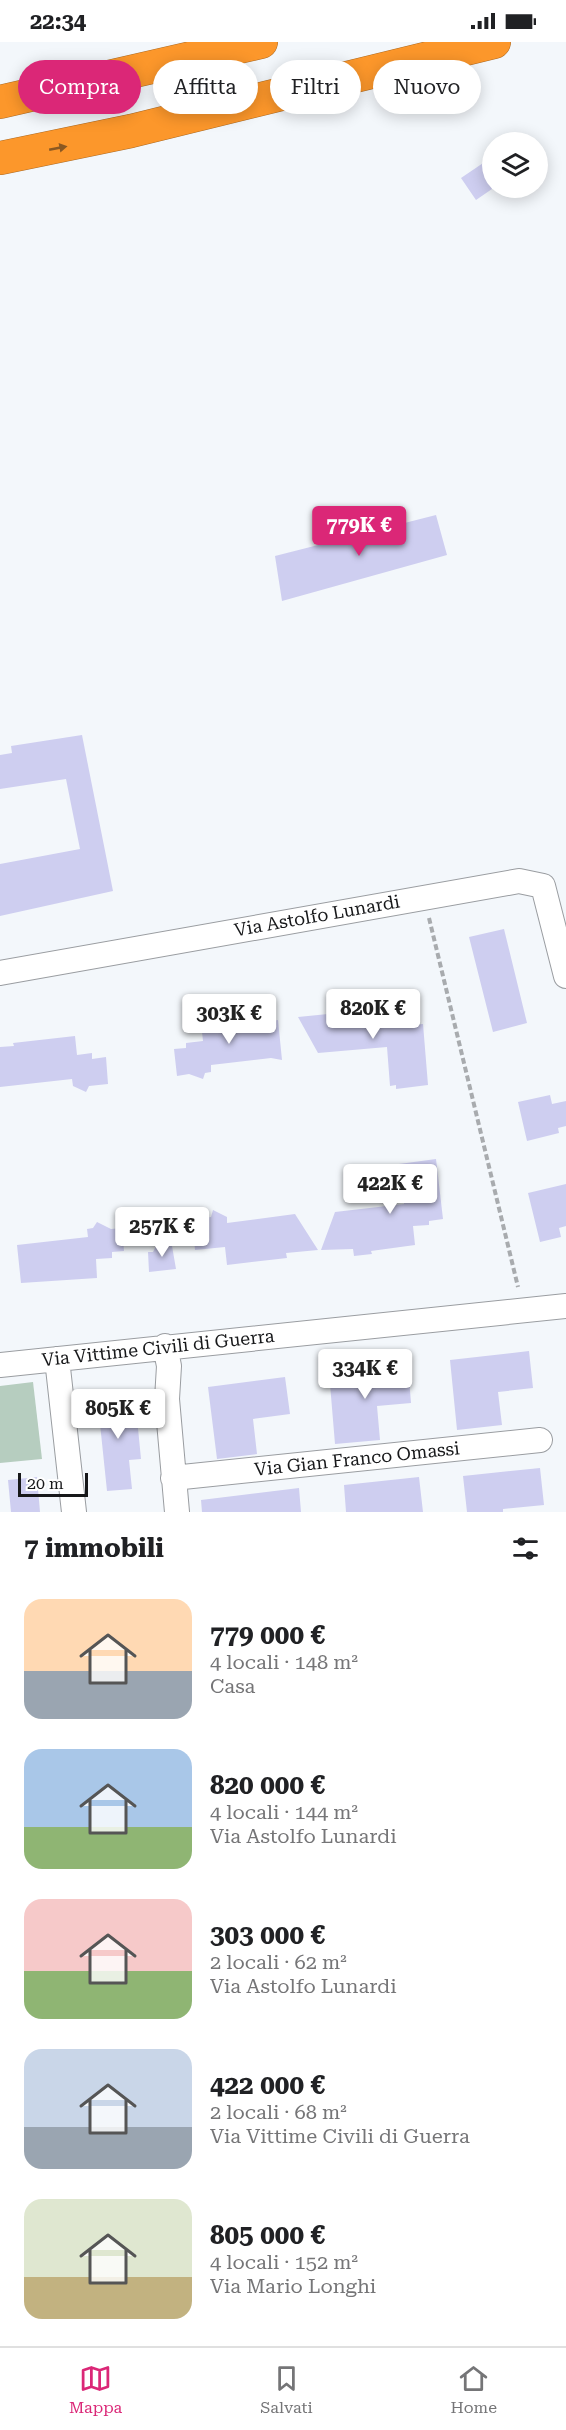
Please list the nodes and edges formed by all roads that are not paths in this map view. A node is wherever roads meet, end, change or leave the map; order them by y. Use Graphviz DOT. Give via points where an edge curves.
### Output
graph roads {
  1 [pos="261,42"];
  2 [pos="494,42"];
  3 [pos="0,102"];
  4 [pos="0,158"];
  5 [pos="0,972"];
  6 [pos="566,976"];
  7 [pos="566,1306"];
  8 [pos="165,1346"];
  9 [pos="57,1359"];
  10 [pos="0,1365"];
  11 [pos="540,1440"];
  12 [pos="173,1478"];
  13 [pos="74,1512"];
  14 [pos="177,1512"];
  1 -- 3 [label="highway"];
  4 -- 2 [label="highway, one-way" via="131,131"];
  5 -- 6 [label="street, Via Astolfo Lunardi" via="519,881 543,886"];
  7 -- 8 [label="street, Via Vittime Civili di Guerra"];
  8 -- 9 [label="street, Via Vittime Civili di Guerra"];
  8 -- 12 [label="street"];
  9 -- 10 [label="street, Via Vittime Civili di Guerra"];
  9 -- 13 [label="street"];
  11 -- 12 [label="street, Via Gian Franco Omassi"];
  12 -- 14 [label="street"];
}
